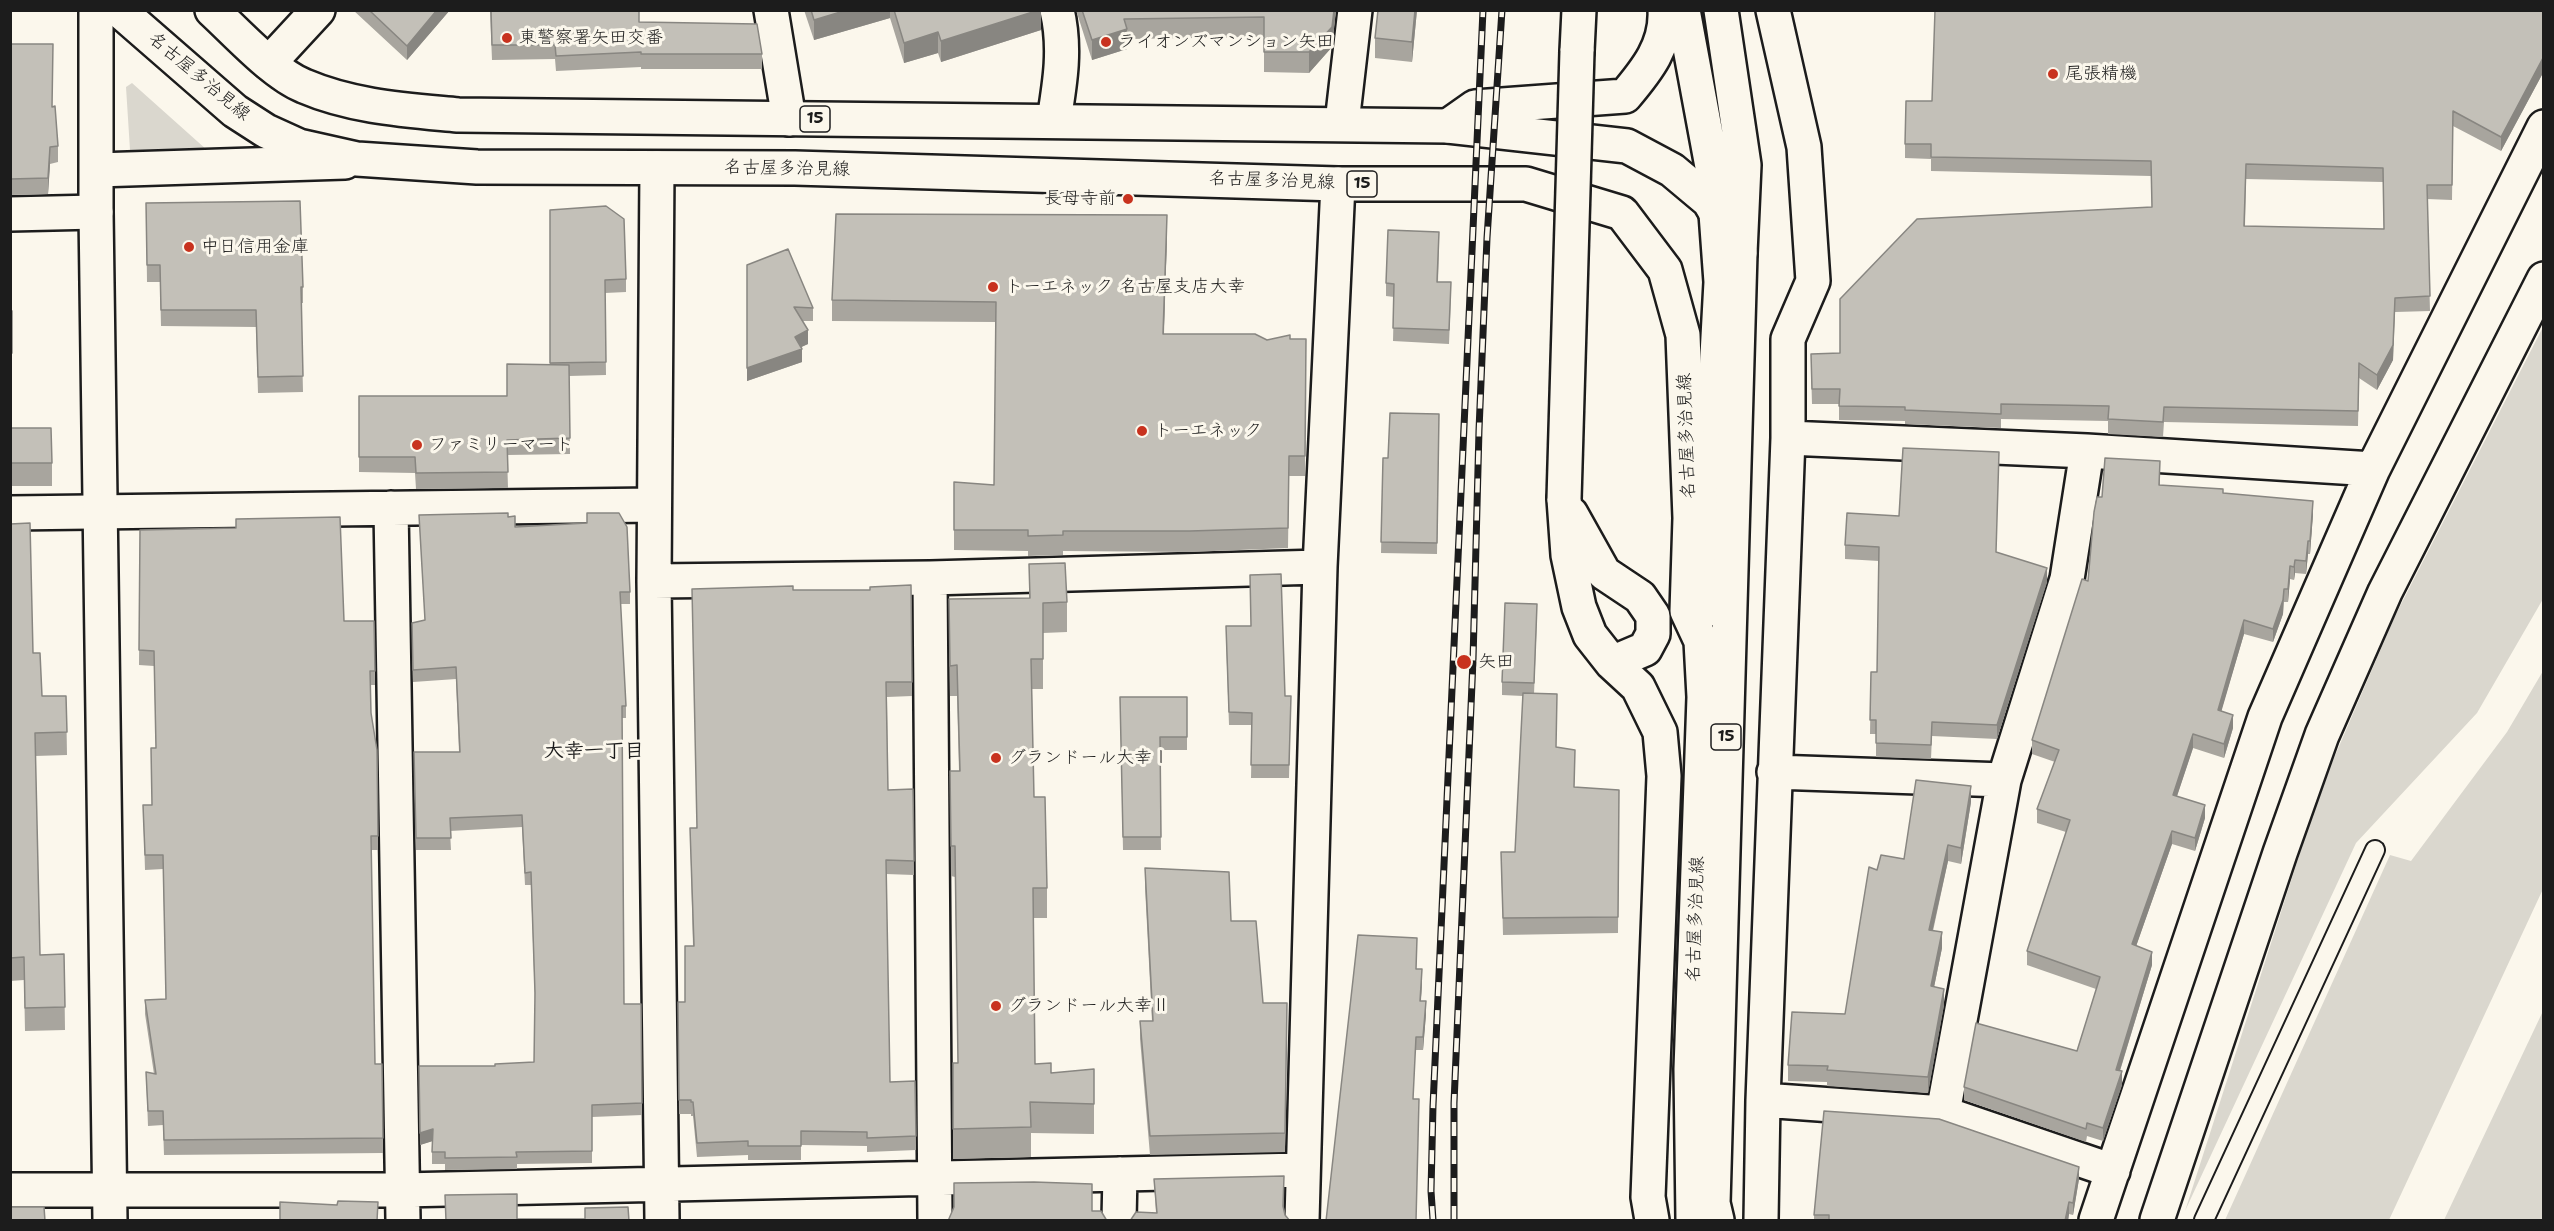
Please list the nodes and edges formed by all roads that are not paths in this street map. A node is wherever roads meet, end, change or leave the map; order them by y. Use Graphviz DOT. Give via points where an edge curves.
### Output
graph roads {
  1 [pos="96,10"];
  2 [pos="119,10"];
  3 [pos="212,10"];
  4 [pos="318,10"];
  5 [pos="771,10"];
  6 [pos="1057,10"];
  7 [pos="1355,10"];
  8 [pos="1579,10"];
  9 [pos="1665,10"];
  10 [pos="1683,10"];
  11 [pos="1721,10"];
  12 [pos="1773,10"];
  13 [pos="269,63"];
  14 [pos="789,119"];
  15 [pos="1054,120"];
  16 [pos="1342,123"];
  17 [pos="1448,126"];
  18 [pos="2544,127"];
  19 [pos="383,161"];
  20 [pos="657,168"];
  21 [pos="97,170"];
  22 [pos="1338,184"];
  23 [pos="96,212"];
  24 [pos="10,213"];
  25 [pos="1718,220"];
  26 [pos="1740,253"];
  27 [pos="2544,279"];
  28 [pos="1788,438"];
  29 [pos="2087,451"];
  30 [pos="2373,469"];
  31 [pos="1564,499"];
  32 [pos="654,505"];
  33 [pos="392,508"];
  34 [pos="101,512"];
  35 [pos="10,513"];
  36 [pos="1320,567"];
  37 [pos="930,578"];
  38 [pos="654,581"];
  39 [pos="1701,641"];
  40 [pos="1612,663"];
  41 [pos="1774,772"];
  42 [pos="2004,780"];
  43 [pos="2375,850"];
  44 [pos="1763,1100"];
  45 [pos="1943,1113"];
  46 [pos="1302,1170"];
  47 [pos="2113,1171"];
  48 [pos="1120,1174"];
  49 [pos="934,1179"];
  50 [pos="662,1183"];
  51 [pos="10,1190"];
  52 [pos="110,1205"];
  53 [pos="402,1205"];
  54 [pos="662,1221"];
  55 [pos="935,1221"];
  56 [pos="1119,1221"];
  57 [pos="1302,1221"];
  58 [pos="1652,1221"];
  59 [pos="1693,1221"];
  60 [pos="1717,1221"];
  61 [pos="1761,1221"];
  62 [pos="2096,1221"];
  63 [pos="2157,1221"];
  64 [pos="2204,1221"];
  1 -- 21 [label="street"];
  2 -- 19 [label="street, 名古屋多治見線 / 15" via="235,111 266,131 299,146"];
  3 -- 13 [label="street, 15"];
  4 -- 13 [label="street"];
  5 -- 14 [label="street"];
  6 -- 15 [label="street" via="1063,68"];
  7 -- 16 [label="street"];
  8 -- 31 [label="street, bridge"];
  9 -- 17 [label="street" via="1666,27 1652,64 1625,96 1475,107"];
  10 -- 25 [label="street"];
  11 -- 26 [label="street, 名古屋多治見線" via="1744,165"];
  12 -- 28 [label="street" via="1804,147 1813,281 1788,339"];
  13 -- 14 [label="street, 15" via="303,86 370,106 458,115"];
  14 -- 15 [label="street, 15"];
  15 -- 16 [label="street, 15"];
  16 -- 17 [label="street, 15"];
  17 -- 25 [label="street, 15" via="1627,146 1672,170 1709,201"];
  18 -- 30 [label="street"];
  19 -- 20 [label="street, 名古屋多治見線 / 15" via="477,167"];
  19 -- 21 [label="street"];
  20 -- 22 [label="street, 名古屋多治見線 / 15" via="1042,173"];
  20 -- 32 [label="street"];
  21 -- 23 [label="street"];
  22 -- 36 [label="street"];
  22 -- 39 [label="street, 名古屋多治見線 / 15" via="1526,184 1622,213 1665,270 1683,335 1690,518 1687,611"];
  23 -- 24 [label="street"];
  23 -- 34 [label="street"];
  25 -- 26 [label="street, 15"];
  25 -- 39 [label="street" via="1721,282"];
  26 -- 60 [label="street, 名古屋多治見線 / 15" via="1713,1203"];
  27 -- 63 [label="street" via="2385,592 2322,735"];
  28 -- 29 [label="street"];
  28 -- 41 [label="street"];
  29 -- 30 [label="street"];
  29 -- 42 [label="street" via="2067,579"];
  30 -- 47 [label="street" via="2265,717"];
  31 -- 40 [label="street" via="1568,555 1579,607 1590,635"];
  31 -- 40 [label="street" via="1604,573 1640,597 1653,616 1653,634 1645,649"];
  32 -- 33 [label="street"];
  32 -- 38 [label="street"];
  33 -- 34 [label="street"];
  33 -- 53 [label="street"];
  34 -- 35 [label="street"];
  34 -- 52 [label="street"];
  36 -- 37 [label="street"];
  36 -- 46 [label="street"];
  37 -- 38 [label="street"];
  37 -- 49 [label="street"];
  38 -- 50 [label="street"];
  39 -- 59 [label="street, 名古屋多治見線 / 15" via="1704,698 1691,1069"];
  40 -- 58 [label="street" via="1638,687 1660,732 1664,776 1648,1197"];
  41 -- 42 [label="street"];
  41 -- 44 [label="street"];
  42 -- 45 [label="street"];
  43 -- 64 [label="lane"];
  44 -- 45 [label="street"];
  44 -- 61 [label="street"];
  45 -- 47 [label="street"];
  46 -- 48 [label="street"];
  46 -- 57 [label="street"];
  47 -- 62 [label="street"];
  48 -- 49 [label="street"];
  48 -- 56 [label="street"];
  49 -- 50 [label="street"];
  49 -- 55 [label="street"];
  50 -- 53 [label="street"];
  50 -- 54 [label="street"];
  51 -- 52 [label="street"];
  52 -- 53 [label="street"];
}
